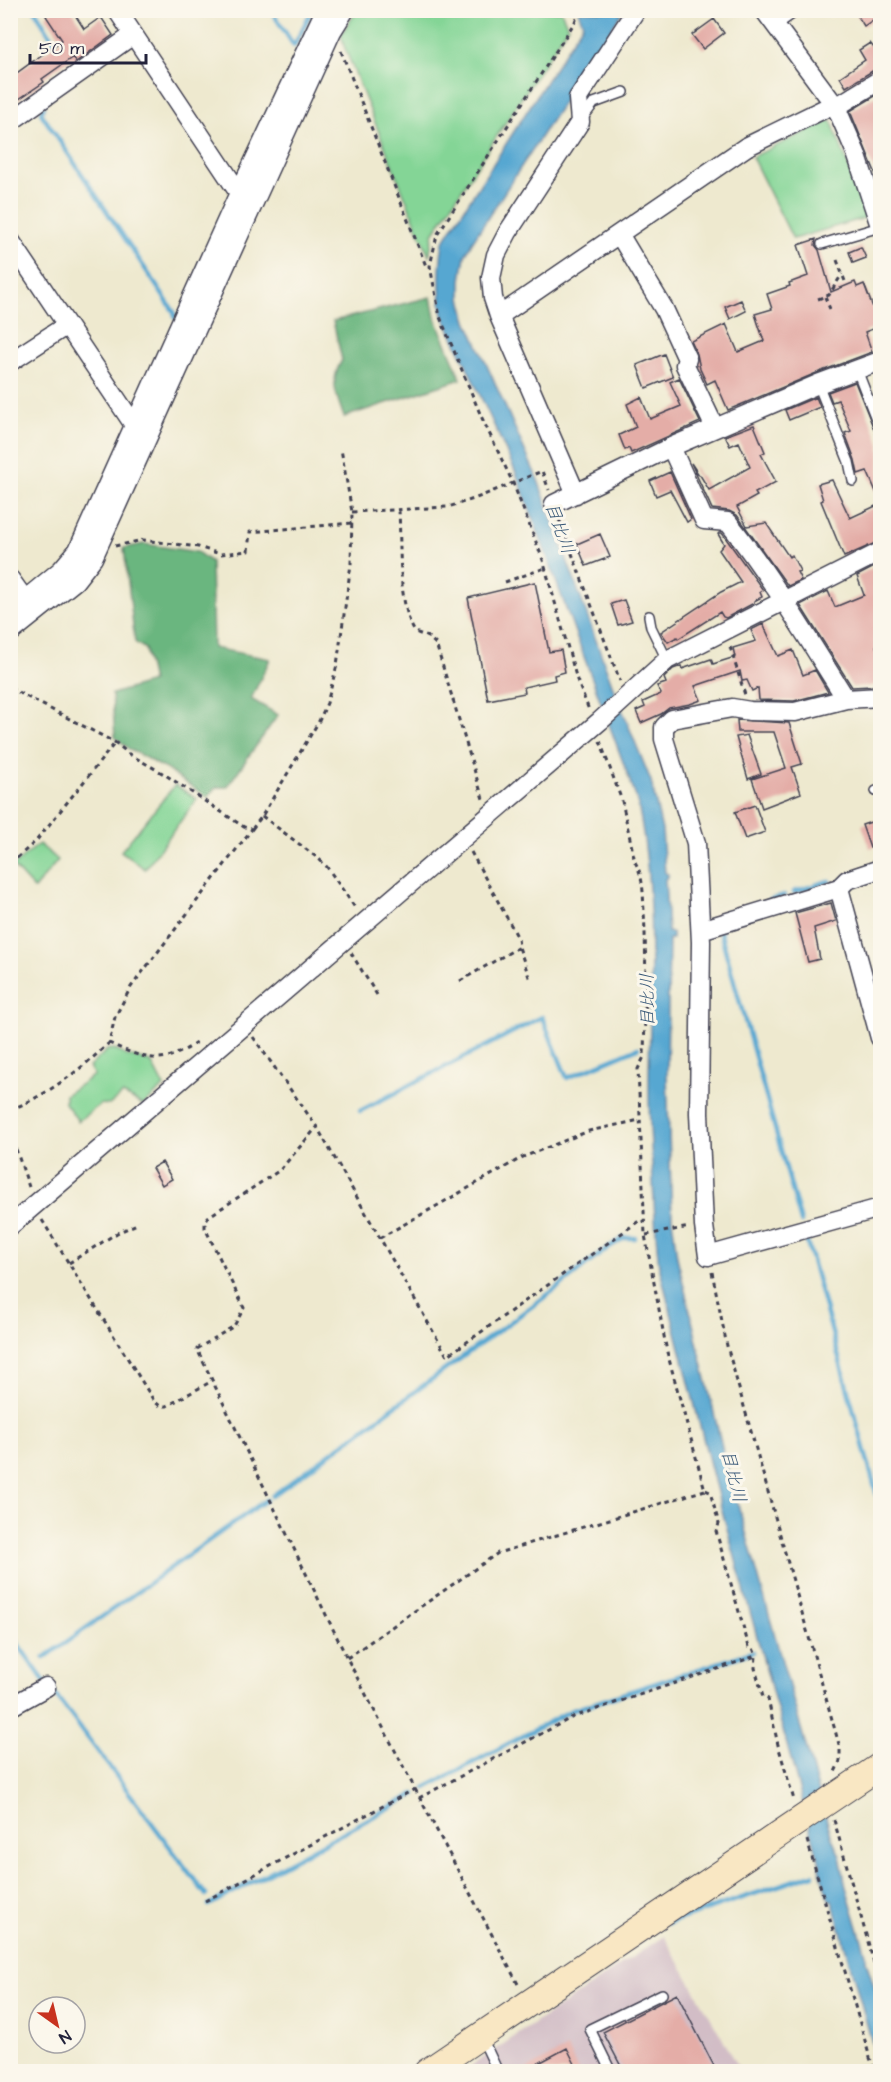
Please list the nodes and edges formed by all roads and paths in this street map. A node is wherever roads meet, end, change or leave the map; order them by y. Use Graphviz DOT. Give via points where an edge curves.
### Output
graph roads {
  1 [pos="117,10"];
  2 [pos="326,10"];
  3 [pos="345,10"];
  4 [pos="572,10"];
  5 [pos="636,10"];
  6 [pos="764,10"];
  7 [pos="798,10"];
  8 [pos="775,26"];
  9 [pos="332,31"];
  10 [pos="134,35"];
  11 [pos="880,80"];
  12 [pos="624,92"];
  13 [pos="835,105"];
  14 [pos="10,122"];
  15 [pos="580,122"];
  16 [pos="242,201"];
  17 [pos="880,226"];
  18 [pos="619,234"];
  19 [pos="10,240"];
  20 [pos="822,244"];
  21 [pos="837,260"];
  22 [pos="430,266"];
  23 [pos="842,274"];
  24 [pos="846,284"];
  25 [pos="825,296"];
  26 [pos="818,299"];
  27 [pos="830,309"];
  28 [pos="499,316"];
  29 [pos="67,325"];
  30 [pos="880,361"];
  31 [pos="10,362"];
  32 [pos="857,370"];
  33 [pos="818,384"];
  34 [pos="134,425"];
  35 [pos="714,428"];
  36 [pos="880,429"];
  37 [pos="671,447"];
  38 [pos="341,449"];
  39 [pos="853,481"];
  40 [pos="514,482"];
  41 [pos="576,494"];
  42 [pos="554,504"];
  43 [pos="399,510"];
  44 [pos="352,512"];
  45 [pos="352,523"];
  46 [pos="96,552"];
  47 [pos="880,552"];
  48 [pos="545,568"];
  49 [pos="10,579"];
  50 [pos="505,582"];
  51 [pos="25,600"];
  52 [pos="784,600"];
  53 [pos="10,612"];
  54 [pos="649,616"];
  55 [pos="724,630"];
  56 [pos="10,633"];
  57 [pos="667,660"];
  58 [pos="10,688"];
  59 [pos="880,697"];
  60 [pos="625,698"];
  61 [pos="846,699"];
  62 [pos="750,711"];
  63 [pos="597,723"];
  64 [pos="116,743"];
  65 [pos="262,816"];
  66 [pos="489,817"];
  67 [pos="252,829"];
  68 [pos="463,838"];
  69 [pos="10,864"];
  70 [pos="880,869"];
  71 [pos="839,888"];
  72 [pos="365,922"];
  73 [pos="701,930"];
  74 [pos="344,941"];
  75 [pos="519,947"];
  76 [pos="530,980"];
  77 [pos="460,981"];
  78 [pos="377,995"];
  79 [pos="245,1026"];
  80 [pos="206,1036"];
  81 [pos="880,1038"];
  82 [pos="109,1043"];
  83 [pos="10,1110"];
  84 [pos="640,1120"];
  85 [pos="317,1127"];
  86 [pos="10,1132"];
  87 [pos="34,1205"];
  88 [pos="880,1208"];
  89 [pos="645,1221"];
  90 [pos="137,1224"];
  91 [pos="10,1226"];
  92 [pos="677,1228"];
  93 [pos="645,1235"];
  94 [pos="380,1238"];
  95 [pos="708,1256"];
  96 [pos="69,1263"];
  97 [pos="212,1381"];
  98 [pos="705,1490"];
  99 [pos="756,1656"];
  100 [pos="347,1658"];
  101 [pos="45,1687"];
  102 [pos="10,1707"];
  103 [pos="880,1766"];
  104 [pos="415,1789"];
  105 [pos="420,1797"];
  106 [pos="830,1801"];
  107 [pos="803,1819"];
  108 [pos="205,1900"];
  109 [pos="880,1985"];
  110 [pos="662,1994"];
  111 [pos="528,2004"];
  112 [pos="481,2036"];
  113 [pos="437,2069"];
  114 [pos="498,2072"];
  115 [pos="611,2072"];
  116 [pos="876,2072"];
  1 -- 10 [label="street"];
  2 -- 16 [label="street"];
  3 -- 9 [label="street"];
  4 -- 22 [label="path" via="576,20 437,235"];
  5 -- 15 [label="street" via="578,98"];
  6 -- 8 [label="street"];
  7 -- 8 [label="lane"];
  8 -- 13 [label="street"];
  9 -- 16 [label="street"];
  9 -- 22 [label="path" via="426,266"];
  10 -- 14 [label="street"];
  10 -- 16 [label="street"];
  11 -- 13 [label="street"];
  12 -- 15 [label="lane" via="594,103"];
  13 -- 17 [label="street"];
  13 -- 18 [label="street" via="746,147"];
  15 -- 28 [label="street" via="496,255 491,278"];
  16 -- 34 [label="street"];
  16 -- 46 [label="street"];
  17 -- 20 [label="lane"];
  18 -- 28 [label="street"];
  18 -- 35 [label="street" via="664,309"];
  19 -- 29 [label="street"];
  21 -- 23 [label="path"];
  22 -- 40 [label="path" via="440,317 481,416"];
  23 -- 24 [label="path"];
  23 -- 25 [label="path"];
  25 -- 26 [label="path"];
  25 -- 27 [label="path"];
  28 -- 41 [label="street"];
  29 -- 31 [label="street"];
  29 -- 34 [label="street"];
  30 -- 32 [label="street"];
  32 -- 33 [label="street"];
  32 -- 36 [label="lane"];
  33 -- 35 [label="street"];
  33 -- 39 [label="lane"];
  34 -- 51 [label="street" via="78,549 61,570"];
  35 -- 37 [label="street"];
  37 -- 41 [label="street"];
  37 -- 52 [label="street" via="704,520 728,522"];
  38 -- 44 [label="path"];
  40 -- 42 [label="path" via="542,471"];
  40 -- 43 [label="path" via="448,507"];
  40 -- 48 [label="path"];
  41 -- 42 [label="street"];
  42 -- 60 [label="path"];
  43 -- 44 [label="path"];
  43 -- 66 [label="path" via="407,614 415,632 436,644"];
  44 -- 45 [label="path"];
  45 -- 46 [label="path" via="250,532 248,551 220,554 143,540"];
  45 -- 65 [label="path" via="348,587 337,665 327,703"];
  46 -- 56 [label="street" via="75,581"];
  47 -- 52 [label="street"];
  48 -- 50 [label="path"];
  48 -- 63 [label="path" via="577,680"];
  49 -- 51 [label="street"];
  51 -- 53 [label="street"];
  52 -- 55 [label="street"];
  52 -- 61 [label="street"];
  54 -- 57 [label="lane"];
  55 -- 57 [label="street"];
  55 -- 62 [label="path"];
  57 -- 60 [label="street"];
  58 -- 64 [label="path"];
  59 -- 61 [label="street"];
  60 -- 63 [label="street"];
  61 -- 62 [label="street" via="795,712"];
  62 -- 73 [label="street" via="732,708 672,719 664,727 664,739 696,843"];
  63 -- 66 [label="street"];
  63 -- 84 [label="path" via="622,801 643,889 647,953 644,1057 638,1069"];
  64 -- 67 [label="path" via="243,827"];
  64 -- 69 [label="path" via="36,841"];
  65 -- 67 [label="path"];
  65 -- 72 [label="path" via="327,867"];
  66 -- 68 [label="street"];
  67 -- 82 [label="path" via="130,987 115,1017"];
  68 -- 72 [label="street"];
  68 -- 75 [label="path" via="518,938"];
  70 -- 71 [label="street" via="847,880"];
  71 -- 73 [label="street"];
  71 -- 81 [label="street"];
  72 -- 74 [label="street"];
  73 -- 95 [label="street" via="699,1113"];
  74 -- 78 [label="path"];
  74 -- 79 [label="street"];
  75 -- 76 [label="path"];
  75 -- 77 [label="path"];
  79 -- 85 [label="path"];
  79 -- 87 [label="street"];
  80 -- 82 [label="path" via="180,1054 155,1059"];
  82 -- 83 [label="path" via="53,1089"];
  84 -- 89 [label="path"];
  84 -- 94 [label="path" via="590,1131 523,1157"];
  85 -- 94 [label="path"];
  85 -- 97 [label="path" via="280,1170 205,1222 244,1308 234,1326 197,1349"];
  86 -- 87 [label="path"];
  87 -- 91 [label="street"];
  87 -- 96 [label="path"];
  88 -- 95 [label="street"];
  89 -- 93 [label="path"];
  89 -- 94 [label="path" via="639,1221 447,1356"];
  90 -- 96 [label="path"];
  92 -- 93 [label="path"];
  93 -- 98 [label="path" via="667,1352"];
  95 -- 106 [label="path" via="727,1346 840,1748"];
  96 -- 97 [label="path" via="160,1406 167,1406"];
  97 -- 100 [label="path"];
  98 -- 99 [label="path" via="710,1492 720,1524 716,1531 749,1647"];
  98 -- 100 [label="path" via="498,1553"];
  99 -- 105 [label="path" via="573,1717"];
  99 -- 107 [label="path" via="760,1687 763,1697 768,1699 778,1745"];
  100 -- 104 [label="path"];
  101 -- 102 [label="street"];
  103 -- 106 [label="street"];
  104 -- 105 [label="path"];
  104 -- 108 [label="path"];
  105 -- 111 [label="path"];
  106 -- 107 [label="street"];
  106 -- 109 [label="path"];
  107 -- 111 [label="street"];
  107 -- 116 [label="path"];
  110 -- 115 [label="lane" via="590,2029"];
  111 -- 112 [label="street"];
  112 -- 113 [label="street"];
  112 -- 114 [label="lane"];
}
